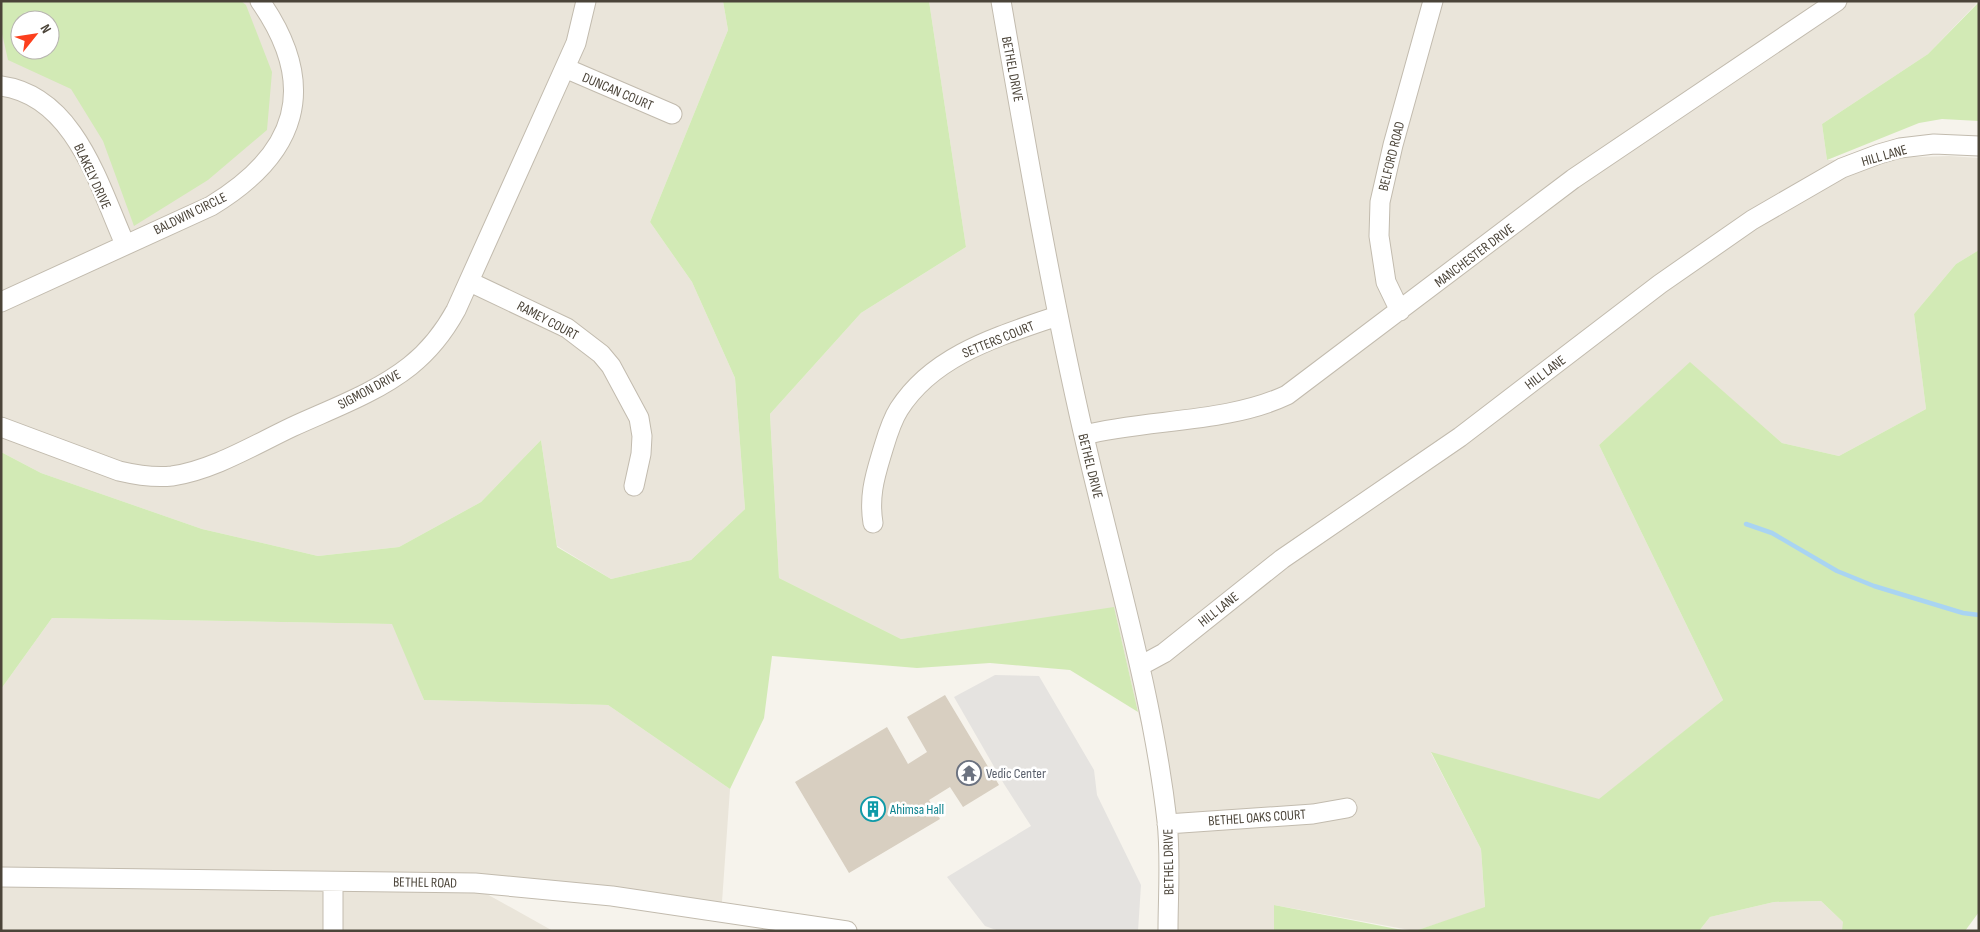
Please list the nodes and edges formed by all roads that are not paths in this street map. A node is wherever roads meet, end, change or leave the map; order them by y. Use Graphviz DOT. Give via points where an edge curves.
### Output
graph roads {
  1 [pos="260,1"];
  2 [pos="586,1"];
  3 [pos="1001,1"];
  4 [pos="1433,1"];
  5 [pos="1836,1"];
  6 [pos="565,68"];
  7 [pos="1,86"];
  8 [pos="672,114"];
  9 [pos="1979,146"];
  10 [pos="125,244"];
  11 [pos="470,282"];
  12 [pos="1,302"];
  13 [pos="1400,312"];
  14 [pos="1057,316"];
  15 [pos="1,427"];
  16 [pos="1084,435"];
  17 [pos="634,486"];
  18 [pos="873,523"];
  19 [pos="1140,666"];
  20 [pos="1347,808"];
  21 [pos="1167,824"];
  22 [pos="1,877"];
  23 [pos="332,882"];
  24 [pos="814,928"];
  25 [pos="333,931"];
  26 [pos="847,931"];
  27 [pos="1168,931"];
  1 -- 10 [label="street, BALDWIN CIRCLE" via="282,40 293,83 292,111 286,131 256,174 238,190 211,206"];
  2 -- 6 [label="street, SIGMON DRIVE" via="576,43"];
  3 -- 14 [label="street, BETHEL DRIVE"];
  4 -- 13 [label="street, BELFORD ROAD" via="1380,202 1379,236 1386,282"];
  5 -- 13 [label="street, MANCHESTER DRIVE" via="1574,179"];
  6 -- 8 [label="street, DUNCAN COURT"];
  6 -- 11 [label="street, SIGMON DRIVE"];
  7 -- 10 [label="street, BLAKELY DRIVE" via="41,101 71,131"];
  9 -- 19 [label="street, HILL LANE" via="1934,144 1879,154 1842,168 1759,216 1660,284 1460,437 1282,559 1164,653"];
  10 -- 12 [label="street, BALDWIN CIRCLE"];
  11 -- 15 [label="street, SIGMON DRIVE" via="440,336 397,375 352,399 195,470 157,477 128,473 95,464"];
  11 -- 17 [label="street, RAMEY COURT" via="567,328 601,354 611,366 639,418 641,454"];
  13 -- 16 [label="street, MANCHESTER DRIVE" via="1300,387 1270,403 1244,410 1114,427"];
  14 -- 16 [label="street, BETHEL DRIVE"];
  14 -- 18 [label="street, SETTERS COURT" via="964,352 937,369 910,395 888,431 872,487"];
  16 -- 19 [label="street, BETHEL DRIVE"];
  19 -- 21 [label="street, BETHEL DRIVE" via="1157,750"];
  20 -- 21 [label="street, BETHEL OAKS COURT" via="1313,814"];
  21 -- 27 [label="street, BETHEL DRIVE"];
  22 -- 23 [label="street, BETHEL ROAD"];
  23 -- 24 [label="street, BETHEL ROAD" via="475,883 534,888 612,896"];
  23 -- 25 [label="street"];
  24 -- 26 [label="street, BETHEL ROAD"];
}
